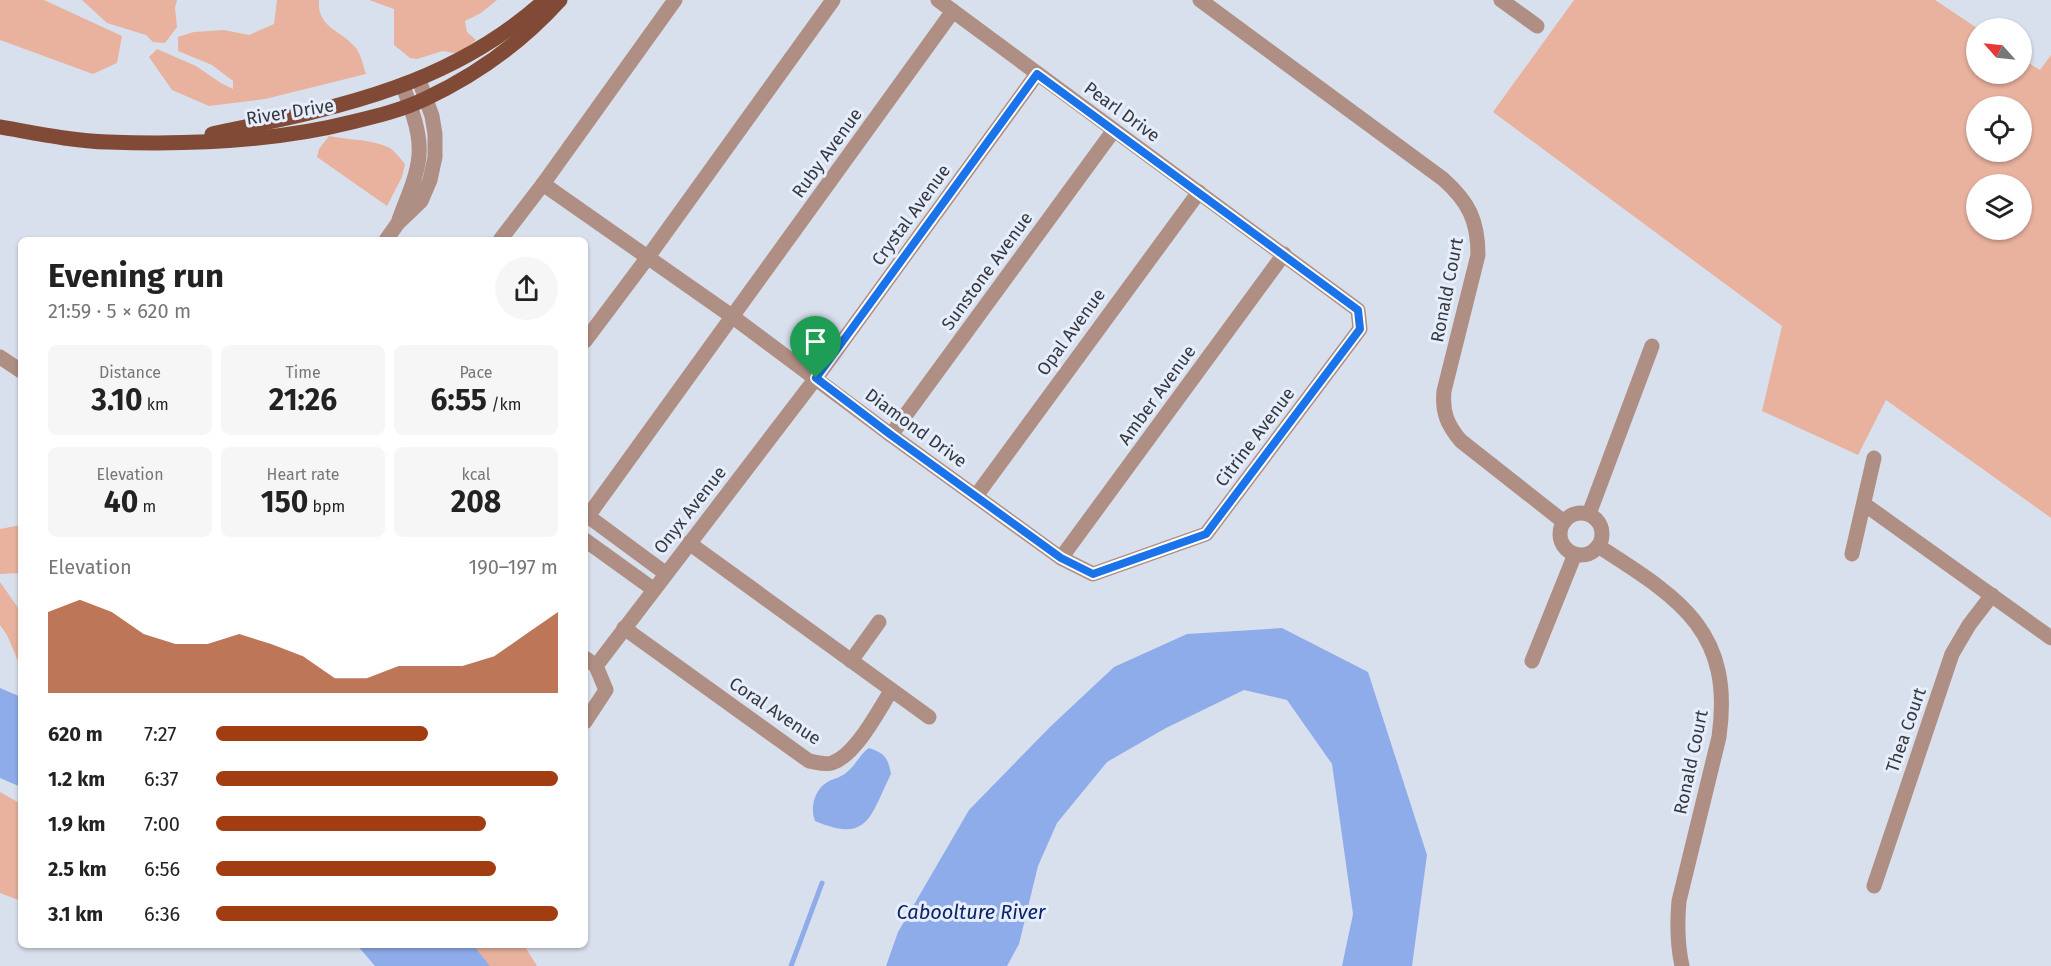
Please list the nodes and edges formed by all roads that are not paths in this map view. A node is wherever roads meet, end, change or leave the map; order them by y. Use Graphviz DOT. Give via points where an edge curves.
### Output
graph roads {
  1 [pos="545,0"];
  2 [pos="560,0"];
  3 [pos="675,0"];
  4 [pos="833,0"];
  5 [pos="938,0"];
  6 [pos="1200,0"];
  7 [pos="1500,0"];
  8 [pos="953,11"];
  9 [pos="1537,26"];
  10 [pos="1037,74"];
  11 [pos="419,80"];
  12 [pos="403,86"];
  13 [pos="426,99"];
  14 [pos="410,105"];
  15 [pos="0,127"];
  16 [pos="1114,130"];
  17 [pos="174,142"];
  18 [pos="543,184"];
  19 [pos="1198,192"];
  20 [pos="398,223"];
  21 [pos="388,237"];
  22 [pos="502,237"];
  23 [pos="1284,254"];
  24 [pos="648,257"];
  25 [pos="733,317"];
  26 [pos="588,337"];
  27 [pos="1652,346"];
  28 [pos="0,357"];
  29 [pos="18,369"];
  30 [pos="816,378"];
  31 [pos="891,435"];
  32 [pos="1874,458"];
  33 [pos="976,496"];
  34 [pos="1864,504"];
  35 [pos="588,512"];
  36 [pos="1589,514"];
  37 [pos="588,516"];
  38 [pos="1564,522"];
  39 [pos="588,542"];
  40 [pos="689,543"];
  41 [pos="1598,546"];
  42 [pos="1575,554"];
  43 [pos="1852,554"];
  44 [pos="1061,558"];
  45 [pos="666,573"];
  46 [pos="653,589"];
  47 [pos="1992,595"];
  48 [pos="879,622"];
  49 [pos="624,628"];
  50 [pos="2051,638"];
  51 [pos="851,661"];
  52 [pos="1532,661"];
  53 [pos="590,662"];
  54 [pos="891,691"];
  55 [pos="588,717"];
  56 [pos="929,717"];
  57 [pos="1874,886"];
  58 [pos="1682,966"];
  1 -- 11 [label="main road, River Drive" via="490,43"];
  2 -- 13 [label="main road, River Drive" via="500,54"];
  3 -- 18 [label="street"];
  4 -- 24 [label="street"];
  5 -- 8 [label="street, Pearl Drive"];
  6 -- 38 [label="street, Ronald Court" via="1459,193 1478,233 1478,255 1444,391 1445,417 1461,441"];
  7 -- 9 [label="street"];
  8 -- 10 [label="street, Pearl Drive"];
  8 -- 25 [label="street, Ruby Avenue"];
  10 -- 16 [label="street, Pearl Drive"];
  10 -- 30 [label="street, Crystal Avenue"];
  11 -- 12 [label="main road, River Drive"];
  11 -- 13 [label="street"];
  12 -- 14 [label="street"];
  12 -- 17 [label="main road, River Drive" via="318,110"];
  13 -- 14 [label="main road, River Drive"];
  13 -- 20 [label="street" via="435,134 430,180 421,201"];
  14 -- 17 [label="main road, River Drive" via="287,136"];
  14 -- 20 [label="street" via="419,156"];
  15 -- 17 [label="main road, River Drive" via="106,142"];
  16 -- 19 [label="street, Pearl Drive"];
  16 -- 31 [label="street, Sunstone Avenue"];
  18 -- 22 [label="street"];
  18 -- 24 [label="street, Diamond Drive"];
  19 -- 23 [label="street, Pearl Drive"];
  19 -- 33 [label="street, Opal Avenue"];
  20 -- 21 [label="street"];
  23 -- 44 [label="street, Amber Avenue"];
  23 -- 44 [label="street, Citrine Avenue" via="1358,310 1360,329 1206,534 1093,574"];
  24 -- 25 [label="street, Diamond Drive"];
  24 -- 26 [label="street"];
  25 -- 30 [label="street, Diamond Drive"];
  25 -- 35 [label="street, Ruby Avenue"];
  27 -- 36 [label="street"];
  28 -- 29 [label="street"];
  30 -- 31 [label="street, Diamond Drive"];
  30 -- 40 [label="street, Onyx Avenue"];
  31 -- 33 [label="street, Diamond Drive"];
  32 -- 34 [label="street"];
  33 -- 44 [label="street, Diamond Drive"];
  34 -- 43 [label="street"];
  34 -- 47 [label="street"];
  36 -- 38 [label="street" via="1575,514"];
  36 -- 41 [label="street" via="1602,528"];
  37 -- 45 [label="street"];
  38 -- 42 [label="street" via="1563,543"];
  39 -- 46 [label="street"];
  40 -- 45 [label="street, Onyx Avenue"];
  40 -- 51 [label="street"];
  41 -- 42 [label="street" via="1585,554"];
  41 -- 58 [label="street, Ronald Court" via="1641,573 1685,609 1706,636 1721,679 1719,737 1679,900 1676,925"];
  42 -- 52 [label="street"];
  45 -- 46 [label="street, Onyx Avenue"];
  46 -- 49 [label="street, Onyx Avenue"];
  47 -- 50 [label="street"];
  47 -- 57 [label="street, Thea Court" via="1952,654"];
  48 -- 51 [label="street"];
  49 -- 53 [label="street, Onyx Avenue"];
  49 -- 54 [label="street, Coral Avenue" via="809,761 831,763 844,755"];
  51 -- 54 [label="street"];
  53 -- 55 [label="street" via="606,690"];
  54 -- 56 [label="street"];
}
